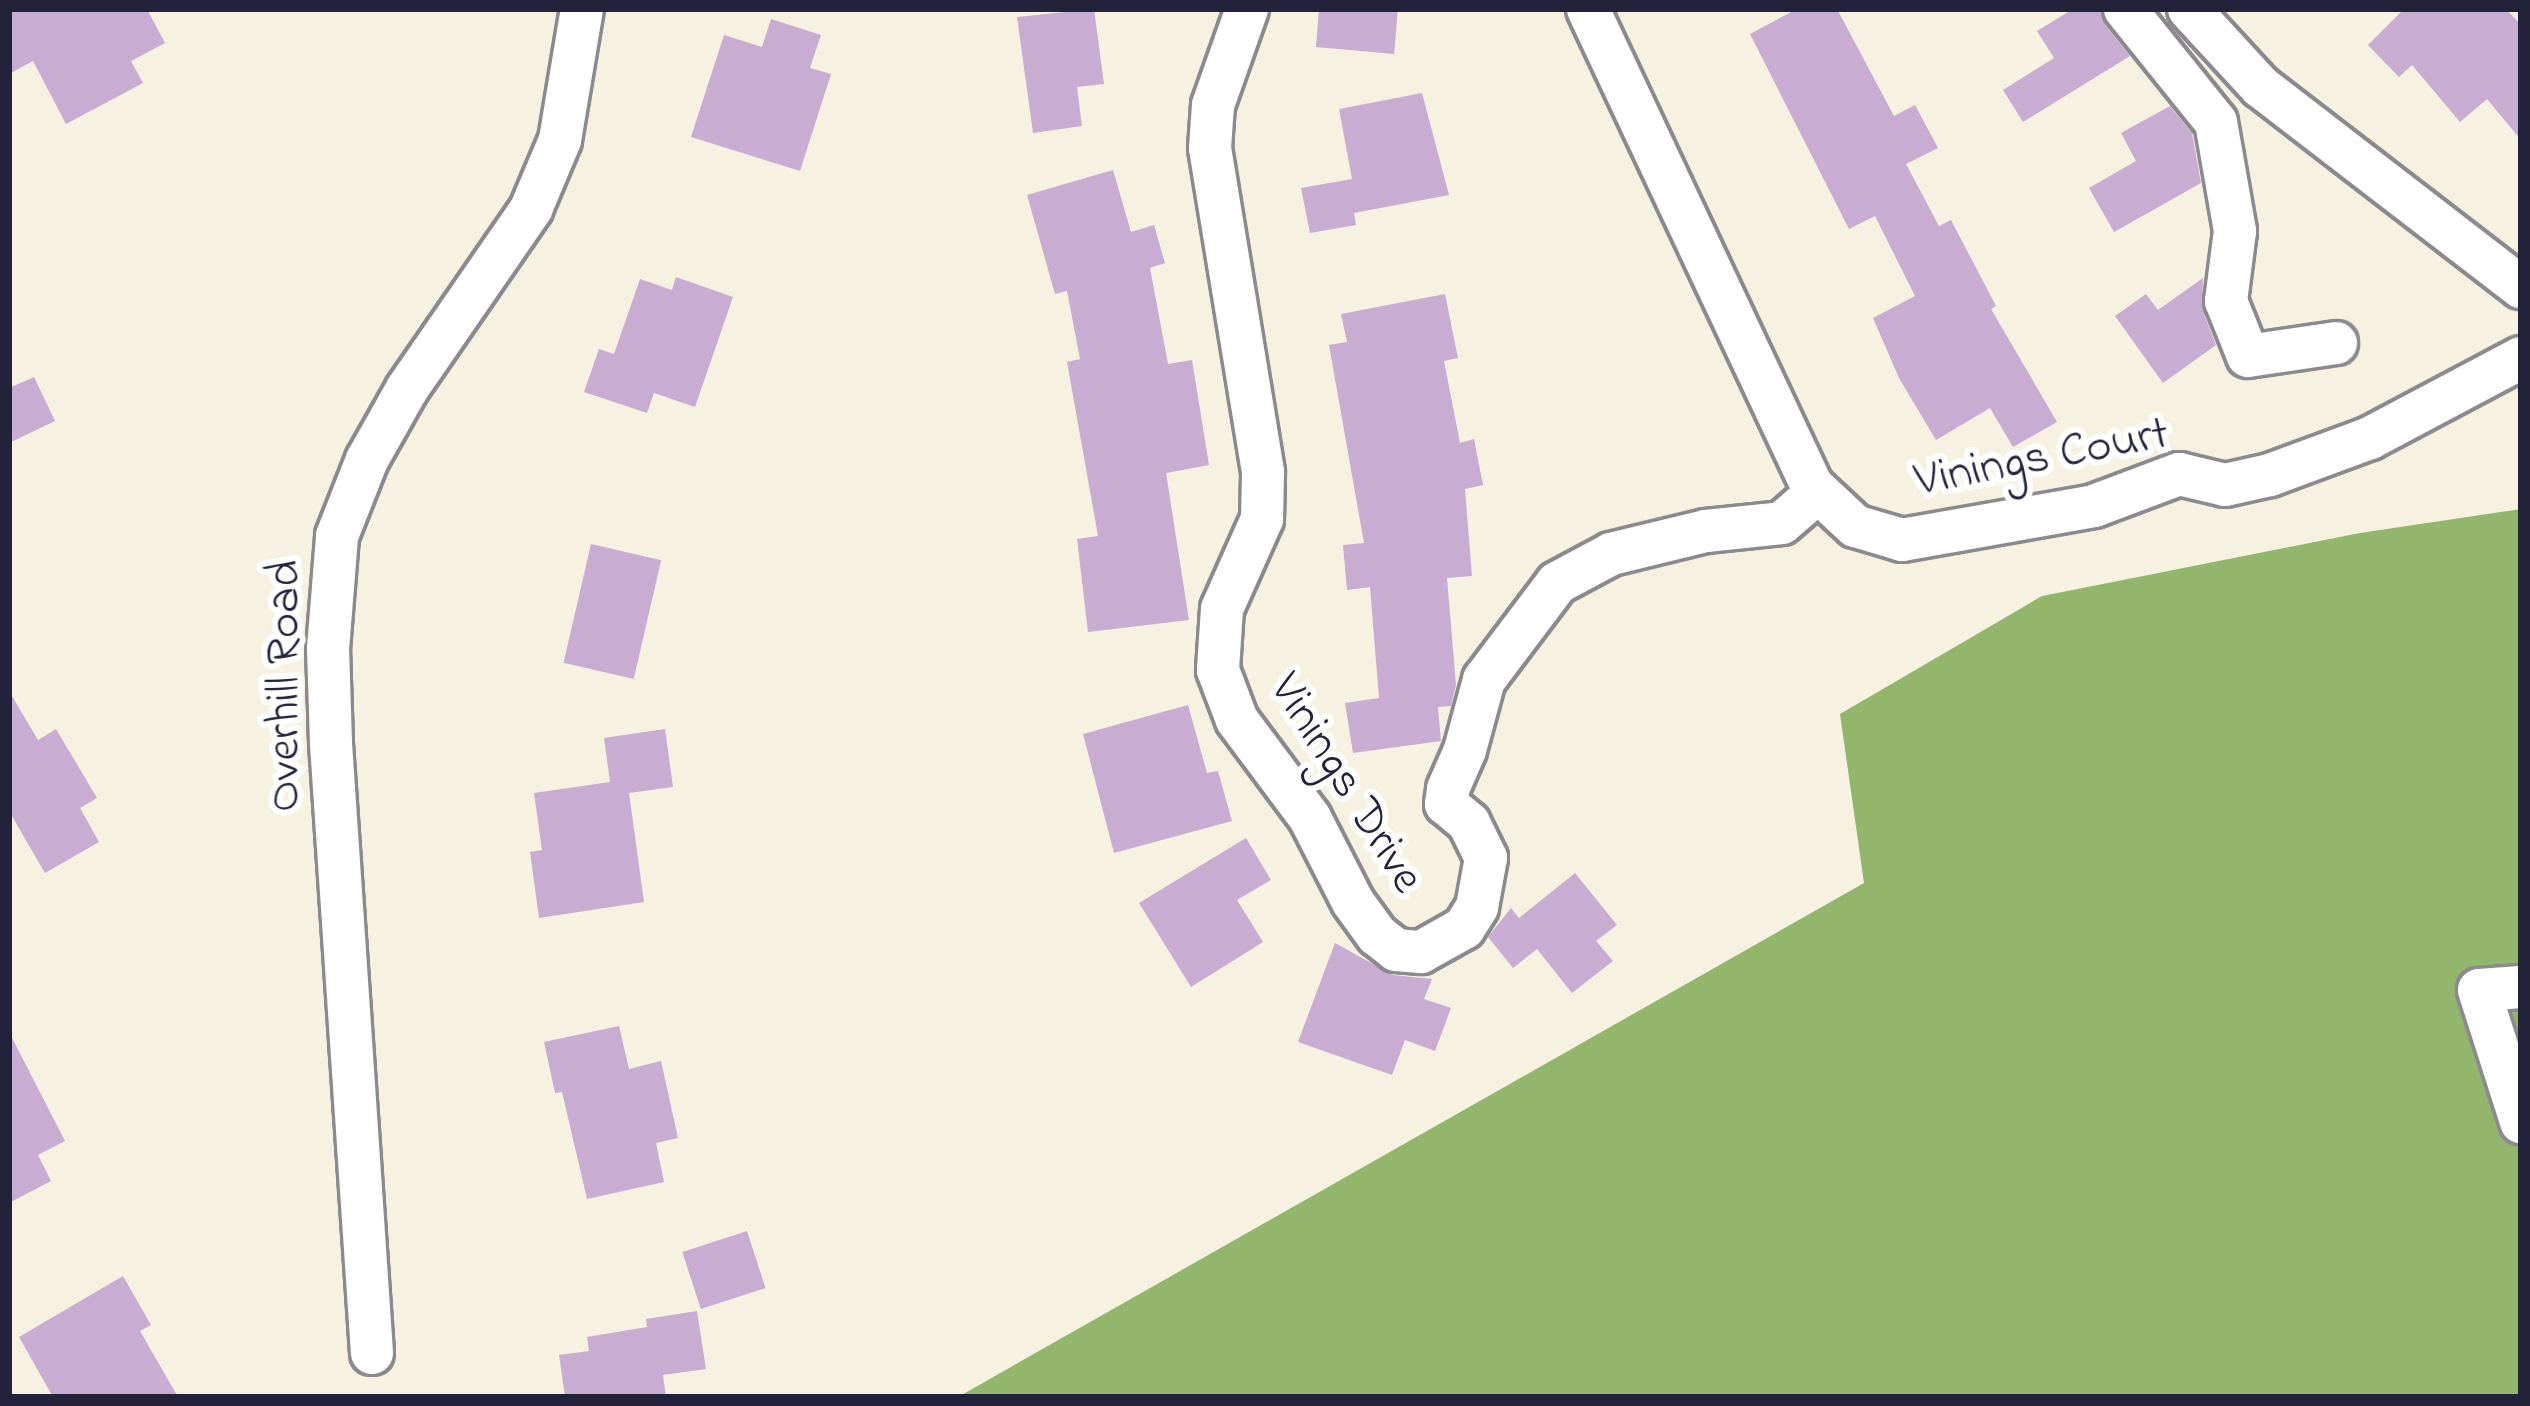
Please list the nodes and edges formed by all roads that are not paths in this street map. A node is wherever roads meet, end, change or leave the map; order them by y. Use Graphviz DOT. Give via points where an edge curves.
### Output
graph roads {
  1 [pos="582,9"];
  2 [pos="1246,9"];
  3 [pos="1588,9"];
  4 [pos="2125,9"];
  5 [pos="2189,9"];
  6 [pos="2521,287"];
  7 [pos="2336,343"];
  8 [pos="2521,358"];
  9 [pos="1812,486"];
  10 [pos="2521,987"];
  11 [pos="2521,1123"];
  12 [pos="371,1353"];
  1 -- 12 [label="street, Overhill Road" via="560,140 531,208 407,389 367,460 338,536 328,649 331,743"];
  2 -- 9 [label="street, Vinings Drive" via="1213,105 1210,148 1263,472 1262,519 1222,609 1218,670 1237,720 1310,818 1377,935 1396,950 1421,952 1464,928 1477,907 1486,858 1469,823 1446,804 1448,789 1484,680 1557,583 1611,554 1782,523 1810,499"];
  3 -- 9 [label="street, Vinings Court"];
  4 -- 7 [label="street" via="2216,122 2235,231 2226,301 2248,356"];
  5 -- 6 [label="street" via="2260,87"];
  8 -- 9 [label="street, Vinings Court" via="2370,438 2225,485 2179,474 2094,506 1902,540 1855,526"];
  10 -- 11 [label="street" via="2479,990"];
}
